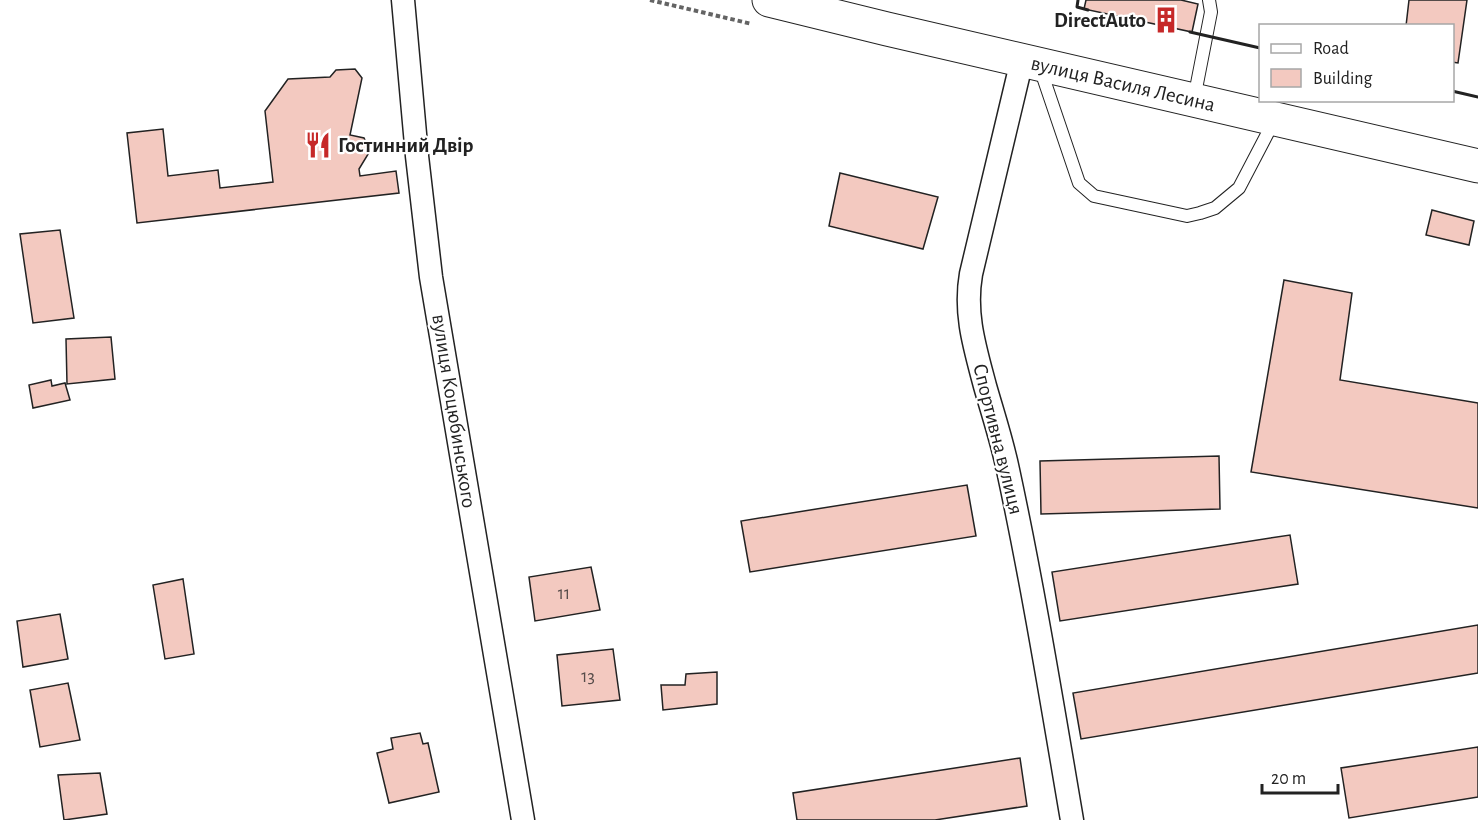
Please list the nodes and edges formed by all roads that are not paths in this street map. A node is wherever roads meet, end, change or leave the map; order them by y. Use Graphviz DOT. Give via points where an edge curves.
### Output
graph roads {
  1 [pos="402,0"];
  2 [pos="769,0"];
  3 [pos="1209,0"];
  4 [pos="1030,62"];
  5 [pos="1194,100"];
  6 [pos="1275,119"];
  7 [pos="1478,166"];
  8 [pos="523,820"];
  9 [pos="1072,820"];
  1 -- 8 [label="street, вулиця Коцюбинського" via="431,277"];
  2 -- 4 [label="street, вулиця Василя Лесина"];
  3 -- 5 [label="lane" via="1211,12"];
  4 -- 5 [label="street, вулиця Василя Лесина"];
  4 -- 6 [label="lane" via="1079,183 1094,196 1187,216 1215,208 1239,188"];
  4 -- 9 [label="street, Спортивна вулиця" via="971,274 969,315 1017,514"];
  5 -- 6 [label="street, вулиця Василя Лесина"];
  6 -- 7 [label="street, вулиця Василя Лесина"];
}
